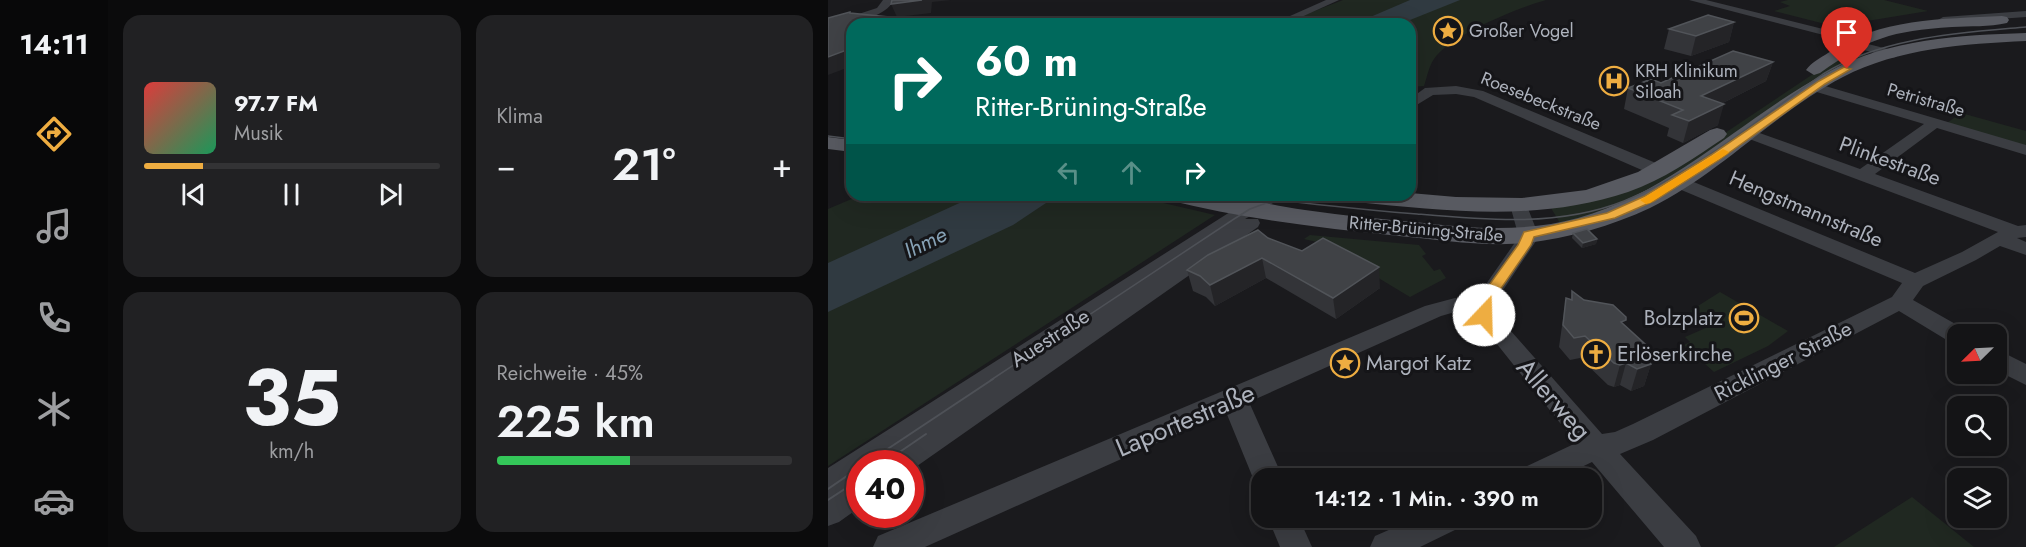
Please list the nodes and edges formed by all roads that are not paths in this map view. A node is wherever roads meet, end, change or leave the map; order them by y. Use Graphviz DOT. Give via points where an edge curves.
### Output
graph roads {
  1 [pos="888,0"];
  2 [pos="1334,0"];
  3 [pos="1695,0"];
  4 [pos="1757,2"];
  5 [pos="1737,10"];
  6 [pos="2026,16"];
  7 [pos="857,18"];
  8 [pos="1291,18"];
  9 [pos="846,22"];
  10 [pos="828,28"];
  11 [pos="2026,35"];
  12 [pos="1855,43"];
  13 [pos="1892,54"];
  14 [pos="1825,90"];
  15 [pos="1416,101"];
  16 [pos="1935,123"];
  17 [pos="828,126"];
  18 [pos="846,128"];
  19 [pos="1749,134"];
  20 [pos="828,143"];
  21 [pos="846,145"];
  22 [pos="2026,150"];
  23 [pos="1657,170"];
  24 [pos="1863,175"];
  25 [pos="1678,182"];
  26 [pos="1416,201"];
  27 [pos="1266,202"];
  28 [pos="1520,205"];
  29 [pos="1528,234"];
  30 [pos="2014,234"];
  31 [pos="2026,249"];
  32 [pos="1915,281"];
  33 [pos="1900,302"];
  34 [pos="1483,308"];
  35 [pos="1947,330"];
  36 [pos="2007,365"];
  37 [pos="2026,376"];
  38 [pos="1234,399"];
  39 [pos="1596,447"];
  40 [pos="918,450"];
  41 [pos="1264,468"];
  42 [pos="1552,468"];
  43 [pos="828,484"];
  44 [pos="846,500"];
  45 [pos="828,512"];
  46 [pos="1288,528"];
  47 [pos="1427,528"];
  48 [pos="890,547"];
  49 [pos="1296,547"];
  50 [pos="1386,547"];
  51 [pos="1685,547"];
  1 -- 7 [label="street" via="881,10"];
  2 -- 8 [label="street"];
  3 -- 5 [label="street"];
  4 -- 5 [label="street"];
  5 -- 12 [label="street"];
  6 -- 12 [label="main road, Ritter-Brüning-Straße" via="1911,28"];
  9 -- 10 [label="street"];
  11 -- 13 [label="main road, Ritter-Brüning-Straße"];
  12 -- 13 [label="street"];
  12 -- 23 [label="main road, Ritter-Brüning-Straße"];
  13 -- 14 [label="main road, Ritter-Brüning-Straße" via="1847,69"];
  14 -- 16 [label="street, Petristraße"];
  14 -- 19 [label="main road, Ritter-Brüning-Straße"];
  15 -- 23 [label="street, Roesebeckstraße" via="1430,91 1478,94"];
  16 -- 22 [label="street, Petristraße"];
  16 -- 24 [label="street"];
  17 -- 18 [label="main road"];
  19 -- 24 [label="street, Plinkestraße"];
  19 -- 25 [label="main road, Ritter-Brüning-Straße"];
  20 -- 21 [label="main road"];
  23 -- 28 [label="main road, Ritter-Brüning-Straße" via="1601,193"];
  24 -- 30 [label="street, Plinkestraße"];
  25 -- 29 [label="main road, Ritter-Brüning-Straße" via="1611,215"];
  25 -- 32 [label="street, Hengstmannstraße"];
  26 -- 28 [label="main road, Ritter-Brüning-Straße"];
  27 -- 29 [label="main road, Ritter-Brüning-Straße" via="1416,230"];
  27 -- 40 [label="street, Auestraße" via="1250,223"];
  27 -- 43 [label="street, Auestraße"];
  28 -- 29 [label="street"];
  29 -- 34 [label="street" via="1525,245"];
  30 -- 31 [label="street, Plinkestraße"];
  30 -- 32 [label="street, Ricklinger Straße"];
  32 -- 33 [label="street, Ricklinger Straße"];
  33 -- 35 [label="street"];
  33 -- 39 [label="street, Ricklinger Straße" via="1619,443"];
  34 -- 38 [label="street, Laportestraße" via="1455,305 1433,310"];
  34 -- 39 [label="street, Allerweg" via="1489,323"];
  36 -- 37 [label="street"];
  38 -- 41 [label="street"];
  38 -- 48 [label="street, Laportestraße"];
  39 -- 42 [label="street, Ricklinger Straße"];
  39 -- 51 [label="street, Allerweg"];
  44 -- 45 [label="street"];
  46 -- 49 [label="street"];
  47 -- 50 [label="street"];
}
